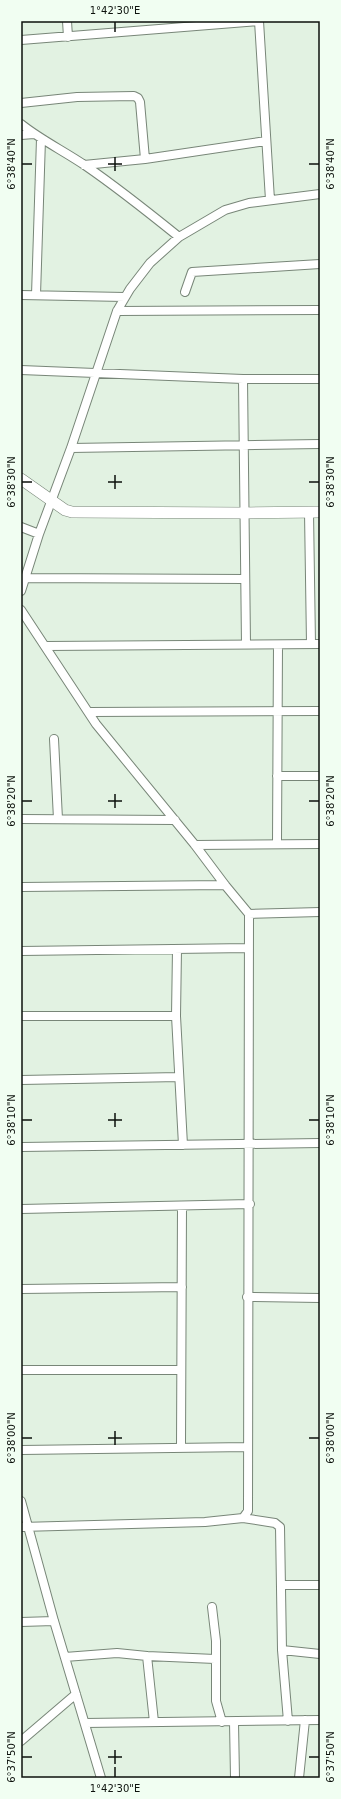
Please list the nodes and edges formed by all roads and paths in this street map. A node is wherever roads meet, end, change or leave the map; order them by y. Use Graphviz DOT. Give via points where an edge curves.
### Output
graph roads {
  1 [pos="67,21"];
  2 [pos="259,21"];
  3 [pos="68,37"];
  4 [pos="21,40"];
  5 [pos="21,103"];
  6 [pos="21,124"];
  7 [pos="34,134"];
  8 [pos="21,135"];
  9 [pos="41,139"];
  10 [pos="266,141"];
  11 [pos="145,159"];
  12 [pos="84,165"];
  13 [pos="320,194"];
  14 [pos="270,200"];
  15 [pos="179,237"];
  16 [pos="320,264"];
  17 [pos="185,292"];
  18 [pos="21,295"];
  19 [pos="36,295"];
  20 [pos="125,297"];
  21 [pos="320,310"];
  22 [pos="117,311"];
  23 [pos="21,370"];
  24 [pos="96,374"];
  25 [pos="320,378"];
  26 [pos="243,379"];
  27 [pos="320,444"];
  28 [pos="243,445"];
  29 [pos="71,448"];
  30 [pos="21,479"];
  31 [pos="51,500"];
  32 [pos="315,512"];
  33 [pos="244,513"];
  34 [pos="21,527"];
  35 [pos="39,534"];
  36 [pos="320,577"];
  37 [pos="25,578"];
  38 [pos="310,578"];
  39 [pos="244,579"];
  40 [pos="21,591"];
  41 [pos="21,610"];
  42 [pos="246,644"];
  43 [pos="311,644"];
  44 [pos="320,644"];
  45 [pos="278,645"];
  46 [pos="46,646"];
  47 [pos="278,711"];
  48 [pos="320,711"];
  49 [pos="89,712"];
  50 [pos="54,739"];
  51 [pos="277,776"];
  52 [pos="320,776"];
  53 [pos="21,819"];
  54 [pos="58,819"];
  55 [pos="175,820"];
  56 [pos="277,843"];
  57 [pos="320,844"];
  58 [pos="195,845"];
  59 [pos="225,885"];
  60 [pos="21,887"];
  61 [pos="320,912"];
  62 [pos="249,914"];
  63 [pos="249,948"];
  64 [pos="176,949"];
  65 [pos="21,951"];
  66 [pos="21,1016"];
  67 [pos="176,1016"];
  68 [pos="179,1077"];
  69 [pos="21,1080"];
  70 [pos="320,1143"];
  71 [pos="250,1144"];
  72 [pos="183,1145"];
  73 [pos="21,1147"];
  74 [pos="250,1204"];
  75 [pos="182,1206"];
  76 [pos="21,1209"];
  77 [pos="182,1287"];
  78 [pos="21,1289"];
  79 [pos="247,1297"];
  80 [pos="320,1298"];
  81 [pos="21,1370"];
  82 [pos="181,1370"];
  83 [pos="181,1447"];
  84 [pos="248,1447"];
  85 [pos="21,1450"];
  86 [pos="21,1501"];
  87 [pos="243,1518"];
  88 [pos="25,1527"];
  89 [pos="282,1585"];
  90 [pos="320,1585"];
  91 [pos="212,1607"];
  92 [pos="54,1621"];
  93 [pos="21,1622"];
  94 [pos="282,1650"];
  95 [pos="320,1654"];
  96 [pos="147,1656"];
  97 [pos="65,1657"];
  98 [pos="215,1658"];
  99 [pos="76,1694"];
  100 [pos="305,1720"];
  101 [pos="320,1720"];
  102 [pos="288,1721"];
  103 [pos="85,1722"];
  104 [pos="154,1722"];
  105 [pos="222,1722"];
  106 [pos="234,1722"];
  107 [pos="21,1741"];
  108 [pos="101,1778"];
  109 [pos="235,1778"];
  110 [pos="299,1778"];
  1 -- 3 [label="street"];
  2 -- 3 [label="street"];
  2 -- 10 [label="street"];
  3 -- 4 [label="street"];
  5 -- 11 [label="street" via="77,97 134,96 140,102"];
  6 -- 7 [label="street"];
  7 -- 8 [label="street"];
  7 -- 9 [label="street"];
  9 -- 12 [label="street"];
  9 -- 19 [label="street"];
  10 -- 11 [label="street"];
  10 -- 14 [label="street"];
  11 -- 12 [label="street"];
  12 -- 15 [label="street"];
  13 -- 14 [label="street"];
  14 -- 15 [label="street" via="249,202 225,210"];
  15 -- 20 [label="street" via="150,263"];
  16 -- 17 [label="street" via="192,272"];
  18 -- 19 [label="street"];
  19 -- 20 [label="street"];
  20 -- 22 [label="street"];
  21 -- 22 [label="street"];
  22 -- 24 [label="street"];
  23 -- 24 [label="street"];
  24 -- 26 [label="street"];
  24 -- 29 [label="street"];
  25 -- 26 [label="street"];
  26 -- 28 [label="street"];
  27 -- 28 [label="street"];
  28 -- 29 [label="street"];
  28 -- 33 [label="street"];
  29 -- 31 [label="street"];
  30 -- 31 [label="main road"];
  31 -- 33 [label="main road" via="65,510 76,512"];
  31 -- 35 [label="street"];
  32 -- 33 [label="main road"];
  32 -- 38 [label="street"];
  33 -- 39 [label="street"];
  34 -- 35 [label="street"];
  35 -- 37 [label="street"];
  36 -- 38 [label="street"];
  37 -- 39 [label="street"];
  37 -- 40 [label="street"];
  38 -- 43 [label="street"];
  39 -- 42 [label="street"];
  41 -- 46 [label="street"];
  42 -- 45 [label="street"];
  42 -- 46 [label="street"];
  43 -- 44 [label="street"];
  43 -- 45 [label="street"];
  45 -- 47 [label="street"];
  46 -- 49 [label="street"];
  47 -- 48 [label="street"];
  47 -- 49 [label="street"];
  47 -- 51 [label="street"];
  49 -- 55 [label="street"];
  50 -- 54 [label="street"];
  51 -- 52 [label="street"];
  51 -- 56 [label="street"];
  53 -- 54 [label="street"];
  54 -- 55 [label="street"];
  55 -- 58 [label="street"];
  56 -- 57 [label="street"];
  56 -- 58 [label="street"];
  58 -- 59 [label="street"];
  59 -- 60 [label="street"];
  59 -- 62 [label="street"];
  61 -- 62 [label="street"];
  62 -- 63 [label="street"];
  63 -- 64 [label="street"];
  63 -- 71 [label="street"];
  64 -- 65 [label="street"];
  64 -- 67 [label="street"];
  66 -- 67 [label="street"];
  67 -- 68 [label="street"];
  68 -- 69 [label="street"];
  68 -- 72 [label="street"];
  70 -- 71 [label="street"];
  71 -- 72 [label="street"];
  71 -- 74 [label="street"];
  72 -- 73 [label="street"];
  74 -- 75 [label="street"];
  74 -- 79 [label="street"];
  75 -- 76 [label="street"];
  75 -- 77 [label="street"];
  77 -- 78 [label="street"];
  77 -- 82 [label="street"];
  79 -- 80 [label="street"];
  79 -- 84 [label="street"];
  81 -- 82 [label="street"];
  82 -- 83 [label="street"];
  83 -- 84 [label="street"];
  83 -- 85 [label="street"];
  84 -- 87 [label="street" via="248,1511"];
  86 -- 88 [label="street"];
  87 -- 88 [label="street" via="205,1522"];
  87 -- 89 [label="street" via="276,1523 280,1527"];
  88 -- 92 [label="street"];
  89 -- 90 [label="street"];
  89 -- 94 [label="street"];
  91 -- 98 [label="street"];
  92 -- 93 [label="street"];
  92 -- 97 [label="street"];
  94 -- 95 [label="street"];
  94 -- 102 [label="street"];
  96 -- 97 [label="street" via="118,1653"];
  96 -- 98 [label="street"];
  96 -- 104 [label="street"];
  97 -- 99 [label="street"];
  98 -- 105 [label="street" via="216,1700"];
  99 -- 103 [label="street"];
  99 -- 107 [label="street"];
  100 -- 101 [label="street"];
  100 -- 102 [label="street"];
  100 -- 110 [label="street"];
  102 -- 106 [label="street"];
  103 -- 104 [label="street"];
  103 -- 108 [label="street"];
  104 -- 105 [label="street"];
  105 -- 106 [label="street"];
  106 -- 109 [label="street"];
}
